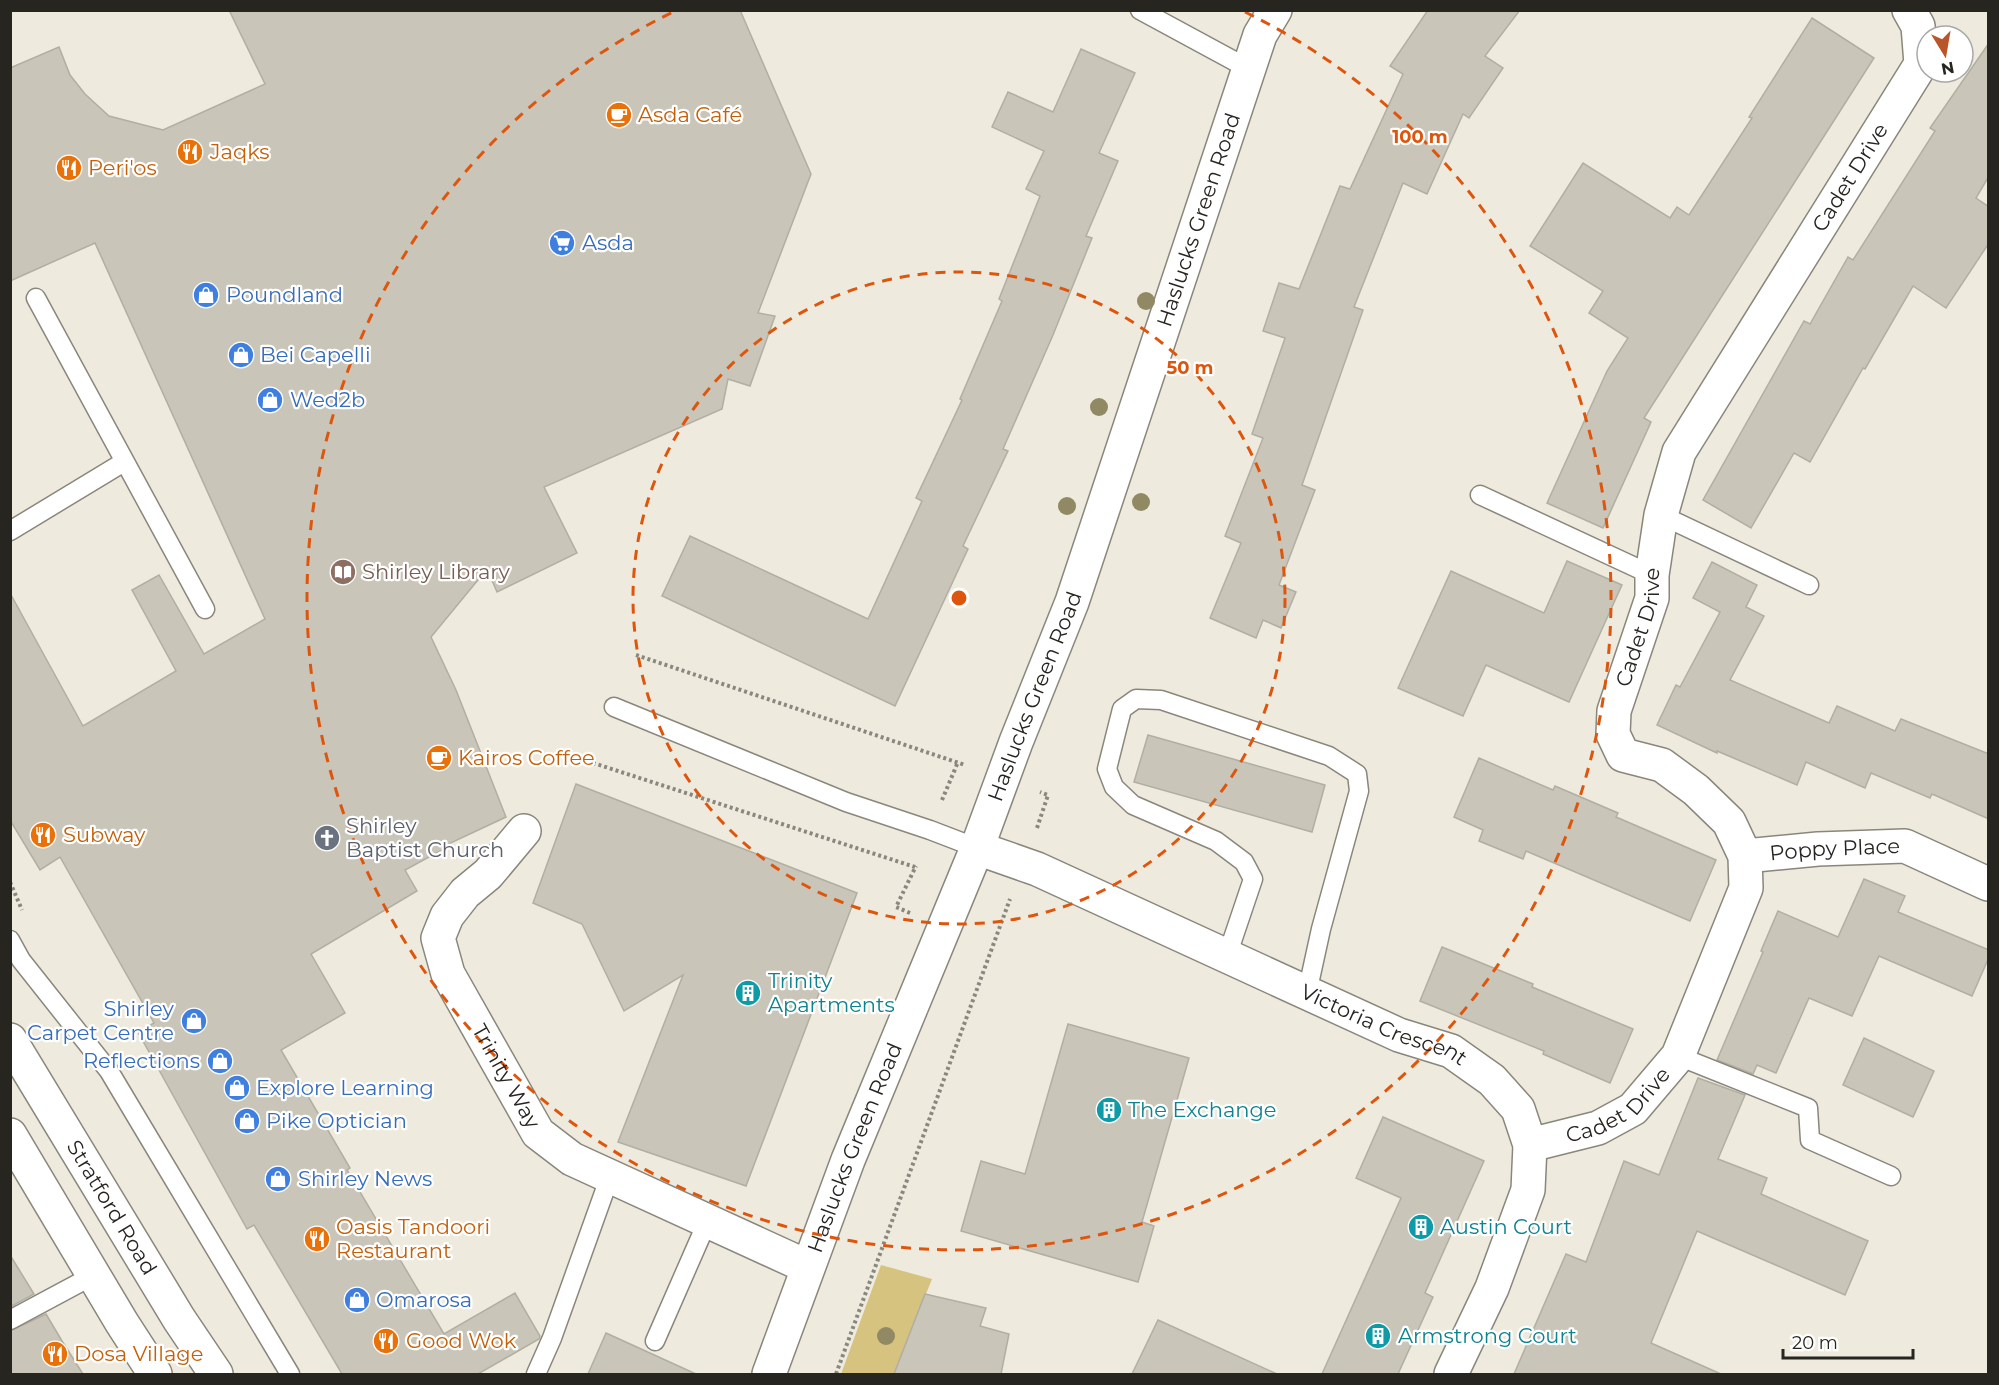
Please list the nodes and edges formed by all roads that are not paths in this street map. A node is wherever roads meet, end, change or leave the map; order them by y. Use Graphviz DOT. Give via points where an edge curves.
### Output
graph roads {
  1 [pos="1140,10"];
  2 [pos="1275,10"];
  3 [pos="1909,10"];
  4 [pos="1249,69"];
  5 [pos="36,298"];
  6 [pos="124,462"];
  7 [pos="1480,495"];
  8 [pos="1660,515"];
  9 [pos="10,531"];
  10 [pos="1652,575"];
  11 [pos="1809,585"];
  12 [pos="206,609"];
  13 [pos="614,707"];
  14 [pos="524,831"];
  15 [pos="977,848"];
  16 [pos="1745,856"];
  17 [pos="1989,884"];
  18 [pos="10,940"];
  19 [pos="1227,956"];
  20 [pos="1308,993"];
  21 [pos="10,1040"];
  22 [pos="1677,1056"];
  23 [pos="10,1135"];
  24 [pos="1530,1145"];
  25 [pos="610,1176"];
  26 [pos="1891,1176"];
  27 [pos="708,1220"];
  28 [pos="808,1267"];
  29 [pos="94,1275"];
  30 [pos="10,1320"];
  31 [pos="655,1341"];
  32 [pos="1454,1373"];
  33 [pos="155,1374"];
  34 [pos="216,1374"];
  35 [pos="290,1374"];
  36 [pos="536,1374"];
  37 [pos="769,1374"];
  1 -- 4 [label="lane"];
  2 -- 4 [label="main road, Haslucks Green Road" via="1260,36"];
  3 -- 8 [label="main road, Cadet Drive" via="1918,26 1921,64 1679,452"];
  4 -- 15 [label="main road, Haslucks Green Road" via="1072,602"];
  5 -- 6 [label="lane"];
  6 -- 9 [label="lane"];
  6 -- 12 [label="lane"];
  7 -- 10 [label="lane"];
  8 -- 10 [label="main road, Cadet Drive"];
  8 -- 11 [label="lane"];
  10 -- 16 [label="main road, Cadet Drive" via="1652,598 1614,711 1613,734 1623,755 1662,765 1696,790 1729,822"];
  13 -- 15 [label="lane" via="846,802"];
  14 -- 25 [label="main road, Trinity Way" via="488,874 465,893 447,916 438,938 448,974 538,1133 572,1159"];
  15 -- 19 [label="main road, Victoria Crescent" via="1037,869"];
  15 -- 28 [label="main road, Haslucks Green Road"];
  16 -- 17 [label="main road, Poppy Place" via="1905,846"];
  16 -- 22 [label="main road, Cadet Drive" via="1746,888"];
  18 -- 35 [label="lane" via="21,960 109,1071"];
  19 -- 20 [label="main road, Victoria Crescent"];
  19 -- 20 [label="lane" via="1253,879 1244,862 1216,841 1133,805 1114,787 1107,769 1122,709 1136,699 1161,700 1329,756 1357,774 1359,791 1321,929"];
  20 -- 24 [label="main road, Victoria Crescent" via="1399,1035 1451,1052 1484,1074 1518,1109"];
  21 -- 34 [label="main road, Stratford Road"];
  22 -- 24 [label="main road, Cadet Drive" via="1633,1109 1598,1128"];
  22 -- 26 [label="lane" via="1808,1108 1810,1140"];
  23 -- 29 [label="main road"];
  24 -- 32 [label="main road, Victoria Crescent" via="1528,1190 1492,1288"];
  25 -- 27 [label="main road, Trinity Way"];
  25 -- 36 [label="lane"];
  27 -- 28 [label="main road, Trinity Way"];
  27 -- 31 [label="lane"];
  28 -- 37 [label="main road, Haslucks Green Road"];
  29 -- 30 [label="lane"];
  29 -- 33 [label="main road"];
}
